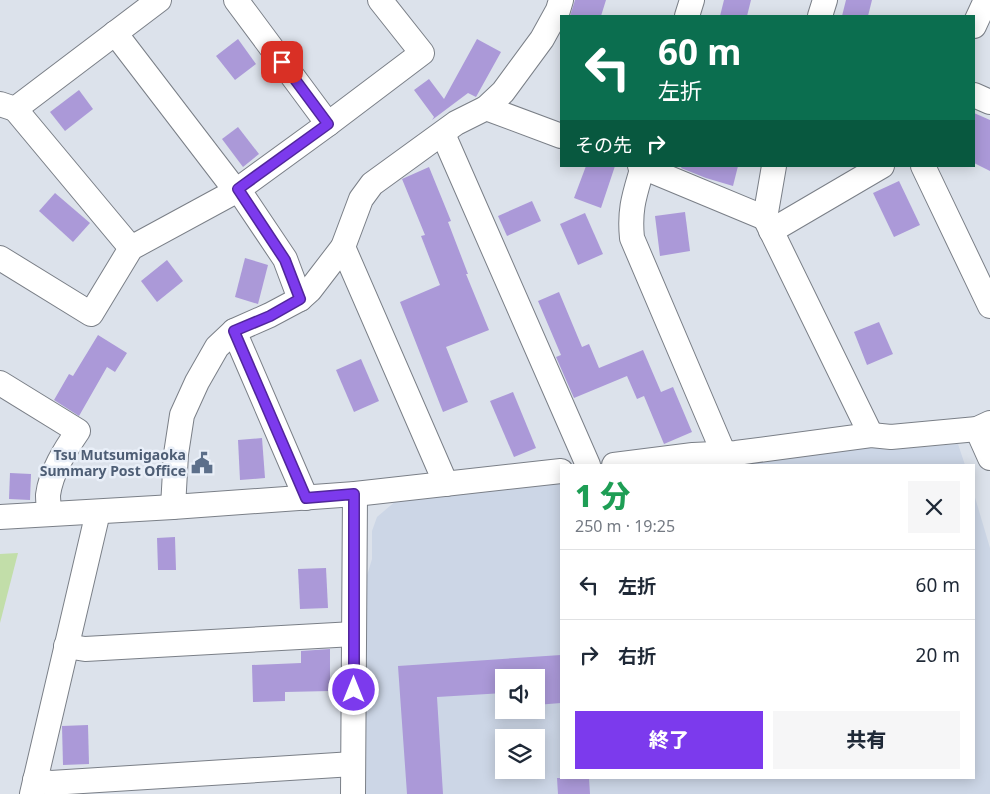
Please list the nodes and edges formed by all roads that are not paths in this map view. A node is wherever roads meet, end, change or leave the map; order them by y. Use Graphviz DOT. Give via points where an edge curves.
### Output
graph roads {
  1 [pos="159,0"];
  2 [pos="236,0"];
  3 [pos="380,0"];
  4 [pos="561,0"];
  5 [pos="692,0"];
  6 [pos="825,0"];
  7 [pos="986,0"];
  8 [pos="687,15"];
  9 [pos="820,15"];
  10 [pos="975,24"];
  11 [pos="115,33"];
  12 [pos="975,95"];
  13 [pos="990,102"];
  14 [pos="8,107"];
  15 [pos="486,108"];
  16 [pos="328,124"];
  17 [pos="443,134"];
  18 [pos="560,136"];
  19 [pos="642,167"];
  20 [pos="774,167"];
  21 [pos="880,167"];
  22 [pos="923,167"];
  23 [pos="237,190"];
  24 [pos="768,224"];
  25 [pos="343,247"];
  26 [pos="131,248"];
  27 [pos="0,258"];
  28 [pos="300,299"];
  29 [pos="990,306"];
  30 [pos="234,331"];
  31 [pos="0,383"];
  32 [pos="984,426"];
  33 [pos="871,435"];
  34 [pos="724,454"];
  35 [pos="990,458"];
  36 [pos="588,464"];
  37 [pos="622,464"];
  38 [pos="560,471"];
  39 [pos="446,484"];
  40 [pos="354,494"];
  41 [pos="306,498"];
  42 [pos="173,507"];
  43 [pos="98,512"];
  44 [pos="49,514"];
  45 [pos="0,517"];
  46 [pos="354,634"];
  47 [pos="66,646"];
  48 [pos="353,764"];
  49 [pos="33,787"];
  50 [pos="353,794"];
  1 -- 11 [label="street"];
  2 -- 16 [label="street"];
  3 -- 16 [label="street" via="422,53"];
  4 -- 15 [label="street" via="542,39 503,92"];
  5 -- 8 [label="street"];
  6 -- 9 [label="street"];
  7 -- 10 [label="street"];
  11 -- 14 [label="street"];
  11 -- 23 [label="street"];
  12 -- 13 [label="street"];
  14 -- 26 [label="street"];
  15 -- 17 [label="street" via="456,123"];
  15 -- 18 [label="street"];
  16 -- 23 [label="street"];
  17 -- 25 [label="street" via="372,184 361,199"];
  17 -- 36 [label="street"];
  19 -- 24 [label="street"];
  19 -- 34 [label="street" via="631,206 632,238"];
  20 -- 24 [label="street"];
  21 -- 24 [label="street"];
  22 -- 29 [label="street"];
  23 -- 26 [label="street"];
  23 -- 28 [label="street" via="285,260"];
  24 -- 33 [label="street"];
  25 -- 28 [label="street"];
  25 -- 39 [label="street"];
  26 -- 27 [label="street" via="91,314"];
  28 -- 30 [label="street"];
  30 -- 41 [label="street"];
  30 -- 42 [label="street" via="217,347 182,415"];
  31 -- 44 [label="street" via="78,431 53,476 48,496"];
  32 -- 33 [label="street" via="891,437"];
  32 -- 35 [label="street"];
  33 -- 34 [label="street"];
  34 -- 37 [label="street"];
  38 -- 39 [label="street"];
  39 -- 40 [label="street"];
  40 -- 41 [label="street"];
  40 -- 46 [label="street"];
  41 -- 42 [label="street"];
  42 -- 43 [label="street"];
  43 -- 44 [label="street"];
  43 -- 47 [label="street"];
  44 -- 45 [label="street"];
  46 -- 47 [label="street" via="85,649"];
  46 -- 48 [label="street"];
  47 -- 49 [label="street"];
  48 -- 49 [label="street" via="52,783"];
  48 -- 50 [label="street"];
}
